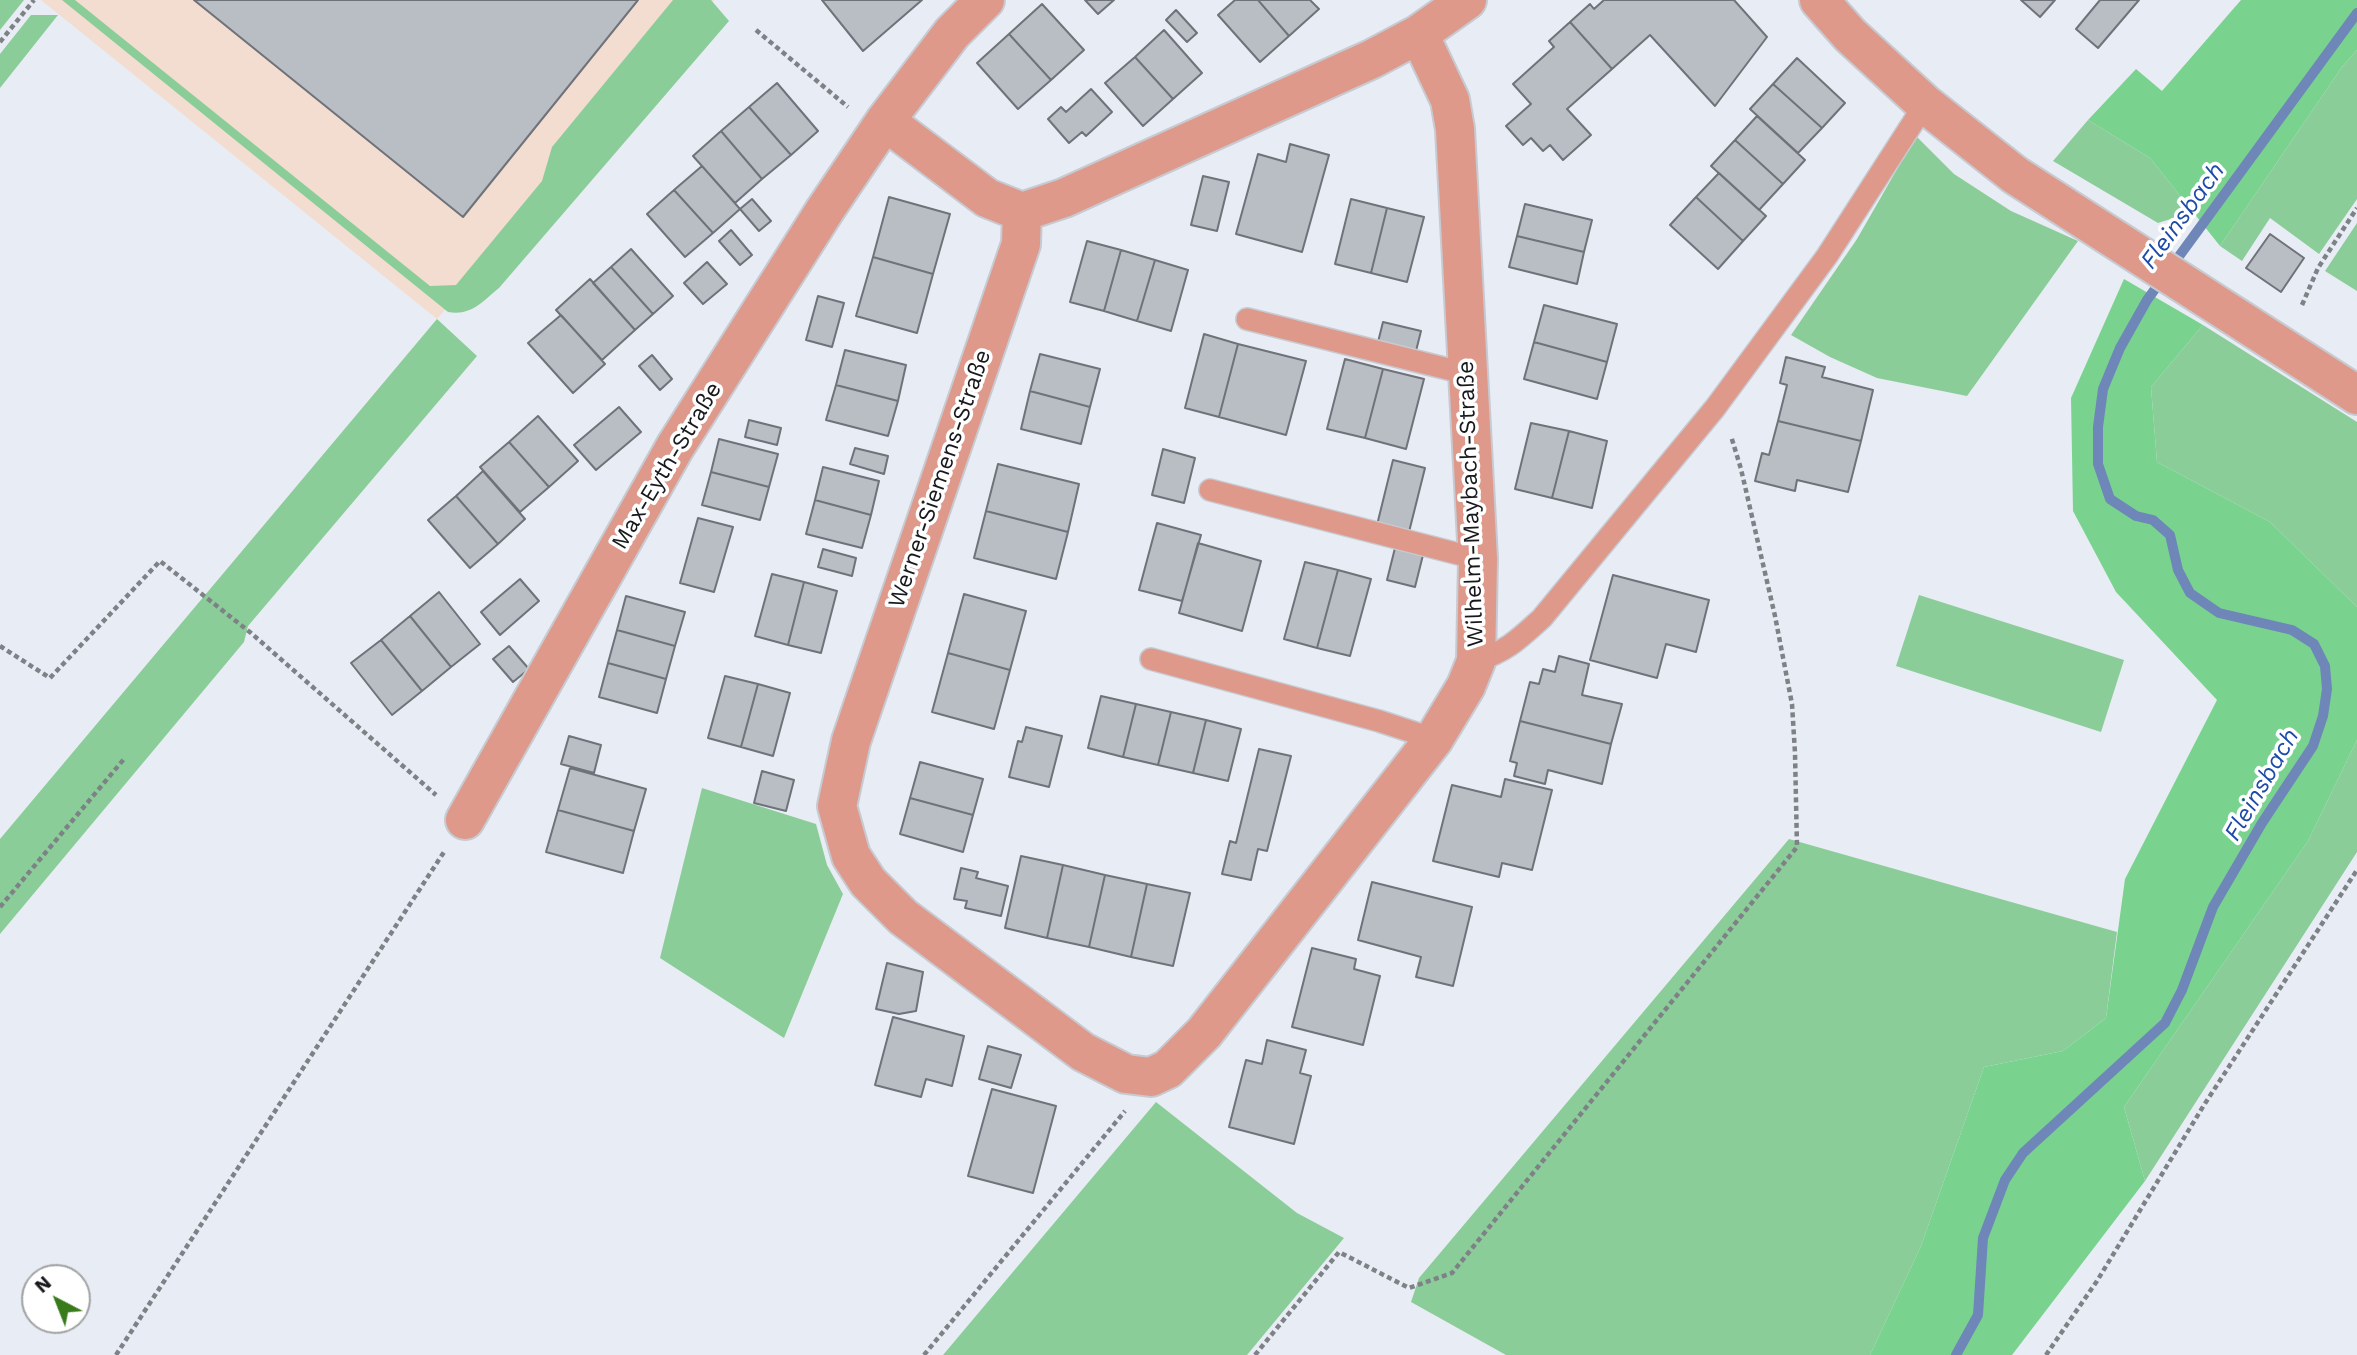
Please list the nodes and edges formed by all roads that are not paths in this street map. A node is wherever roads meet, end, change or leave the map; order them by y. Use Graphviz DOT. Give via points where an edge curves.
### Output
graph roads {
  1 [pos="985,0"];
  2 [pos="1467,0"];
  3 [pos="1819,0"];
  4 [pos="1419,34"];
  5 [pos="1925,104"];
  6 [pos="883,125"];
  7 [pos="1022,212"];
  8 [pos="1247,319"];
  9 [pos="1468,374"];
  10 [pos="2357,395"];
  11 [pos="1210,491"];
  12 [pos="1478,559"];
  13 [pos="1152,659"];
  14 [pos="1476,661"];
  15 [pos="1434,739"];
  16 [pos="465,820"];
  17 [pos="1151,1077"];
  1 -- 6 [label="street, Max-Eyth-Straße" via="952,33"];
  2 -- 4 [label="street"];
  3 -- 5 [label="street"];
  4 -- 7 [label="street" via="1065,198"];
  4 -- 9 [label="street, Wilhelm-Maybach-Straße" via="1450,100 1455,129"];
  5 -- 10 [label="street" via="2015,175"];
  5 -- 14 [label="lane" via="1827,256 1715,408 1542,618 1511,647"];
  6 -- 7 [label="street" via="987,198"];
  6 -- 16 [label="street, Max-Eyth-Straße" via="675,447"];
  7 -- 17 [label="street, Werner-Siemens-Straße" via="1021,244 850,741 837,806 851,856 868,882 902,917 1083,1052 1126,1073"];
  8 -- 9 [label="lane"];
  9 -- 12 [label="street, Wilhelm-Maybach-Straße"];
  11 -- 12 [label="lane"];
  12 -- 14 [label="street, Wilhelm-Maybach-Straße"];
  13 -- 15 [label="lane"];
  14 -- 15 [label="street, Wilhelm-Maybach-Straße"];
  15 -- 17 [label="street, Wilhelm-Maybach-Straße" via="1205,1033 1168,1069"];
}
